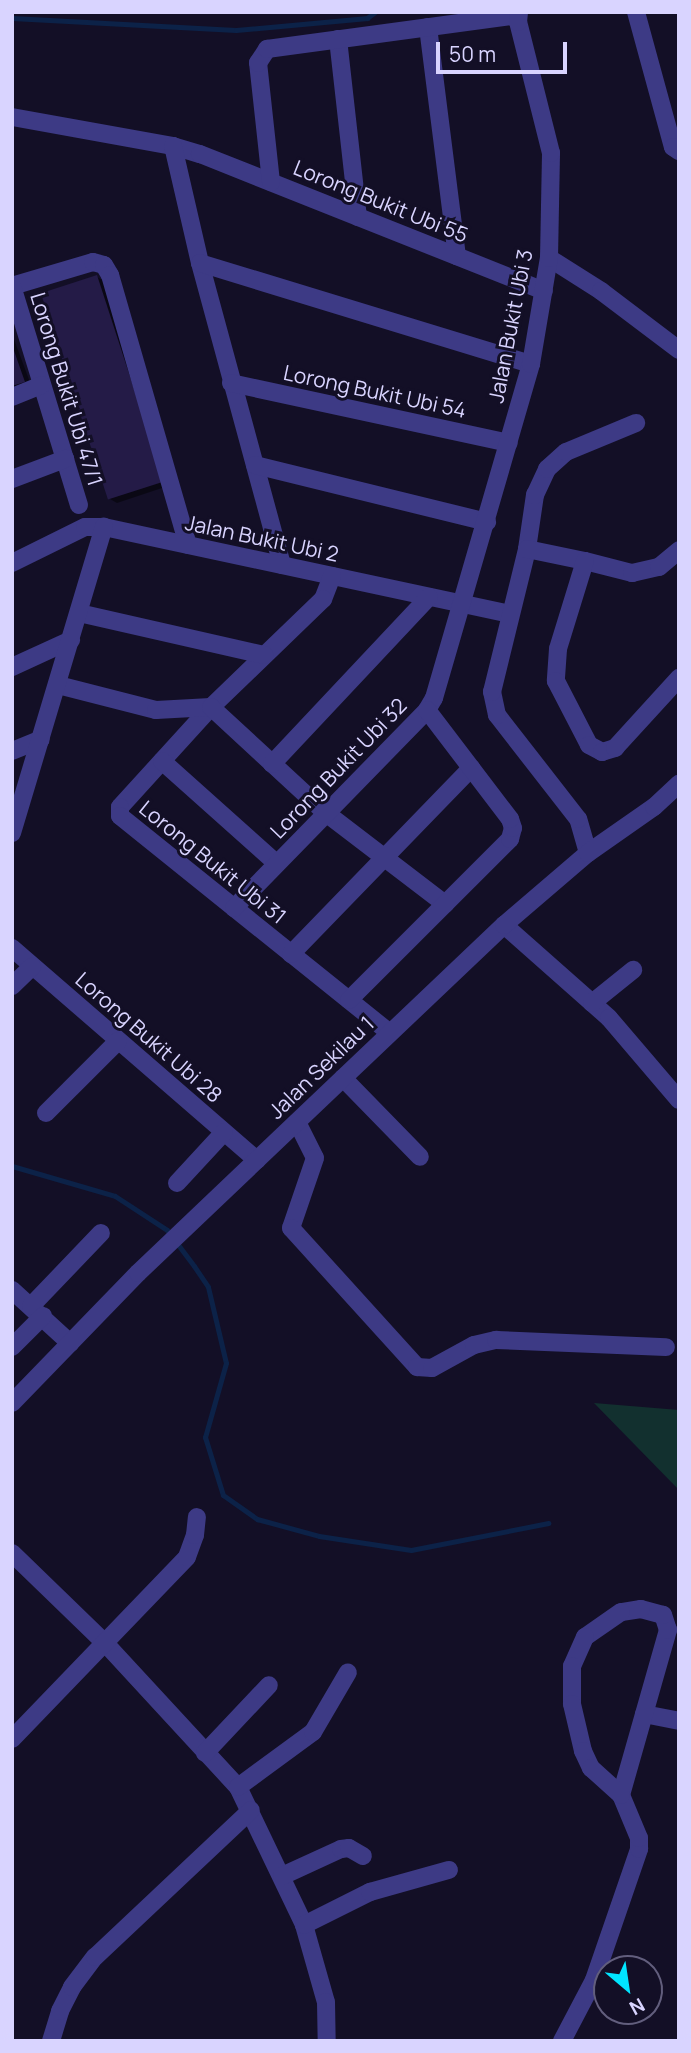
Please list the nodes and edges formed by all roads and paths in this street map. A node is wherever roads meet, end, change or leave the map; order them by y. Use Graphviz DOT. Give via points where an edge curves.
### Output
graph roads {
  1 [pos="636,12"];
  2 [pos="519,14"];
  3 [pos="428,27"];
  4 [pos="338,40"];
  5 [pos="12,117"];
  6 [pos="173,146"];
  7 [pos="679,151"];
  8 [pos="271,182"];
  9 [pos="358,217"];
  10 [pos="457,256"];
  11 [pos="549,258"];
  12 [pos="200,263"];
  13 [pos="12,286"];
  14 [pos="544,291"];
  15 [pos="17,316"];
  16 [pos="679,350"];
  17 [pos="531,364"];
  18 [pos="231,383"];
  19 [pos="43,385"];
  20 [pos="12,397"];
  21 [pos="636,423"];
  22 [pos="509,443"];
  23 [pos="65,459"];
  24 [pos="255,465"];
  25 [pos="12,479"];
  26 [pos="79,505"];
  27 [pos="487,522"];
  28 [pos="104,527"];
  29 [pos="188,545"];
  30 [pos="527,549"];
  31 [pos="679,550"];
  32 [pos="584,561"];
  33 [pos="12,563"];
  34 [pos="282,565"];
  35 [pos="332,576"];
  36 [pos="429,597"];
  37 [pos="464,604"];
  38 [pos="79,613"];
  39 [pos="509,614"];
  40 [pos="71,640"];
  41 [pos="264,655"];
  42 [pos="12,667"];
  43 [pos="679,678"];
  44 [pos="58,685"];
  45 [pos="211,707"];
  46 [pos="427,710"];
  47 [pos="41,739"];
  48 [pos="12,751"];
  49 [pos="162,761"];
  50 [pos="272,764"];
  51 [pos="471,768"];
  52 [pos="679,784"];
  53 [pos="326,813"];
  54 [pos="12,833"];
  55 [pos="588,853"];
  56 [pos="385,858"];
  57 [pos="277,864"];
  58 [pos="445,904"];
  59 [pos="234,908"];
  60 [pos="504,926"];
  61 [pos="12,948"];
  62 [pos="291,954"];
  63 [pos="32,967"];
  64 [pos="633,970"];
  65 [pos="12,986"];
  66 [pos="349,1000"];
  67 [pos="592,1003"];
  68 [pos="390,1033"];
  69 [pos="118,1041"];
  70 [pos="343,1078"];
  71 [pos="679,1100"];
  72 [pos="46,1113"];
  73 [pos="297,1122"];
  74 [pos="224,1132"];
  75 [pos="420,1157"];
  76 [pos="257,1160"];
  77 [pos="177,1183"];
  78 [pos="101,1234"];
  79 [pos="12,1290"];
  80 [pos="37,1311"];
  81 [pos="70,1343"];
  82 [pos="666,1346"];
  83 [pos="12,1347"];
  84 [pos="12,1403"];
  85 [pos="197,1517"];
  86 [pos="12,1553"];
  87 [pos="105,1643"];
  88 [pos="348,1672"];
  89 [pos="268,1685"];
  90 [pos="644,1714"];
  91 [pos="679,1721"];
  92 [pos="12,1739"];
  93 [pos="205,1753"];
  94 [pos="238,1787"];
  95 [pos="621,1796"];
  96 [pos="251,1810"];
  97 [pos="363,1856"];
  98 [pos="449,1870"];
  99 [pos="282,1876"];
  100 [pos="304,1925"];
  101 [pos="51,2041"];
  102 [pos="327,2041"];
  103 [pos="562,2041"];
  1 -- 7 [label="street" via="673,147"];
  2 -- 3 [label="street"];
  2 -- 11 [label="street, Jalan Bukit Ubi 3" via="549,137"];
  3 -- 4 [label="street"];
  3 -- 10 [label="street"];
  4 -- 8 [label="street" via="267,49 260,57"];
  4 -- 9 [label="street"];
  5 -- 6 [label="street, Lorong Bukit Ubi 55"];
  6 -- 8 [label="street, Lorong Bukit Ubi 55"];
  6 -- 12 [label="street"];
  8 -- 9 [label="street, Lorong Bukit Ubi 55"];
  9 -- 10 [label="street, Lorong Bukit Ubi 55"];
  10 -- 14 [label="street, Lorong Bukit Ubi 55"];
  11 -- 14 [label="street, Jalan Bukit Ubi 3"];
  11 -- 16 [label="street"];
  12 -- 17 [label="street"];
  12 -- 18 [label="street"];
  13 -- 15 [label="street, Lorong Bukit Ubi 47/1"];
  13 -- 29 [label="street" via="93,262 104,265"];
  14 -- 17 [label="street, Jalan Bukit Ubi 3"];
  15 -- 19 [label="street, Lorong Bukit Ubi 47/1"];
  17 -- 22 [label="street, Jalan Bukit Ubi 3"];
  18 -- 22 [label="street, Lorong Bukit Ubi 54"];
  18 -- 24 [label="street"];
  19 -- 20 [label="street"];
  19 -- 23 [label="street, Lorong Bukit Ubi 47/1"];
  21 -- 30 [label="street" via="566,452 547,469 535,495"];
  22 -- 27 [label="street, Jalan Bukit Ubi 3"];
  23 -- 25 [label="street"];
  23 -- 26 [label="street, Lorong Bukit Ubi 47/1"];
  24 -- 27 [label="street"];
  24 -- 34 [label="street"];
  27 -- 37 [label="street, Jalan Bukit Ubi 3"];
  28 -- 29 [label="street, Jalan Bukit Ubi 2"];
  28 -- 33 [label="street, Jalan Bukit Ubi 2" via="85,527"];
  28 -- 38 [label="street"];
  29 -- 34 [label="street, Jalan Bukit Ubi 2"];
  30 -- 32 [label="street"];
  30 -- 39 [label="street"];
  31 -- 32 [label="street" via="659,567 632,573"];
  32 -- 43 [label="street" via="558,649 556,681 589,745 602,752 615,748"];
  34 -- 35 [label="street, Jalan Bukit Ubi 2"];
  35 -- 36 [label="street, Jalan Bukit Ubi 2"];
  35 -- 41 [label="street, Lorong Bukit Ubi 31" via="323,599"];
  36 -- 37 [label="street, Jalan Bukit Ubi 2"];
  36 -- 50 [label="street"];
  37 -- 39 [label="street, Jalan Bukit Ubi 2"];
  37 -- 46 [label="street, Lorong Bukit Ubi 32"];
  38 -- 40 [label="street"];
  38 -- 41 [label="street"];
  39 -- 55 [label="street" via="492,692 496,715 578,819"];
  40 -- 42 [label="street"];
  40 -- 44 [label="street"];
  41 -- 45 [label="street, Lorong Bukit Ubi 31"];
  44 -- 45 [label="street" via="156,710"];
  44 -- 47 [label="street"];
  45 -- 49 [label="street, Lorong Bukit Ubi 31"];
  45 -- 50 [label="street"];
  46 -- 51 [label="street, Jalan Sekilau 1"];
  46 -- 53 [label="street, Lorong Bukit Ubi 32"];
  47 -- 48 [label="street"];
  47 -- 54 [label="street"];
  49 -- 57 [label="street"];
  49 -- 59 [label="street, Lorong Bukit Ubi 31" via="120,807 120,816"];
  50 -- 53 [label="street"];
  51 -- 56 [label="street"];
  51 -- 58 [label="street, Jalan Sekilau 1" via="513,828 510,839"];
  52 -- 55 [label="street, Jalan Sekilau 1"];
  53 -- 56 [label="street"];
  53 -- 57 [label="street, Lorong Bukit Ubi 32"];
  55 -- 60 [label="street, Jalan Sekilau 1"];
  56 -- 58 [label="street"];
  56 -- 62 [label="street"];
  57 -- 59 [label="street, Lorong Bukit Ubi 32"];
  58 -- 66 [label="street, Jalan Sekilau 1"];
  59 -- 62 [label="street, Lorong Bukit Ubi 31"];
  60 -- 67 [label="street"];
  60 -- 68 [label="street, Jalan Sekilau 1"];
  61 -- 63 [label="street, Lorong Bukit Ubi 28"];
  62 -- 66 [label="street, Lorong Bukit Ubi 31"];
  63 -- 65 [label="street"];
  63 -- 69 [label="street, Lorong Bukit Ubi 28"];
  64 -- 67 [label="street"];
  66 -- 68 [label="street, Lorong Bukit Ubi 31"];
  67 -- 71 [label="street" via="630,1040"];
  68 -- 70 [label="street, Jalan Sekilau 1"];
  69 -- 72 [label="street"];
  69 -- 74 [label="street, Lorong Bukit Ubi 28"];
  70 -- 73 [label="street, Jalan Sekilau 1"];
  70 -- 75 [label="street"];
  73 -- 76 [label="street, Jalan Sekilau 1"];
  73 -- 82 [label="street" via="315,1158 291,1228 417,1367 432,1368 474,1345 496,1340"];
  74 -- 76 [label="street, Lorong Bukit Ubi 28"];
  74 -- 77 [label="street"];
  76 -- 81 [label="street, Jalan Sekilau 1"];
  78 -- 80 [label="street"];
  79 -- 80 [label="street"];
  80 -- 81 [label="street"];
  80 -- 83 [label="street"];
  81 -- 84 [label="street, Jalan Sekilau 1"];
  85 -- 87 [label="street" via="187,1557"];
  86 -- 87 [label="street"];
  87 -- 92 [label="street"];
  87 -- 93 [label="street"];
  88 -- 94 [label="street" via="313,1732"];
  89 -- 93 [label="street"];
  90 -- 91 [label="street"];
  90 -- 95 [label="street"];
  90 -- 95 [label="street" via="668,1630 663,1615 640,1609 621,1612 585,1637 572,1666 572,1704 583,1751 591,1768"];
  93 -- 94 [label="street"];
  94 -- 96 [label="street"];
  95 -- 103 [label="street" via="636,1829 639,1849 594,1980"];
  96 -- 99 [label="street"];
  96 -- 101 [label="street" via="95,1957 72,1987"];
  97 -- 99 [label="street" via="341,1849"];
  98 -- 100 [label="street" via="370,1892"];
  99 -- 100 [label="street"];
  100 -- 102 [label="street" via="326,2002"];
}
